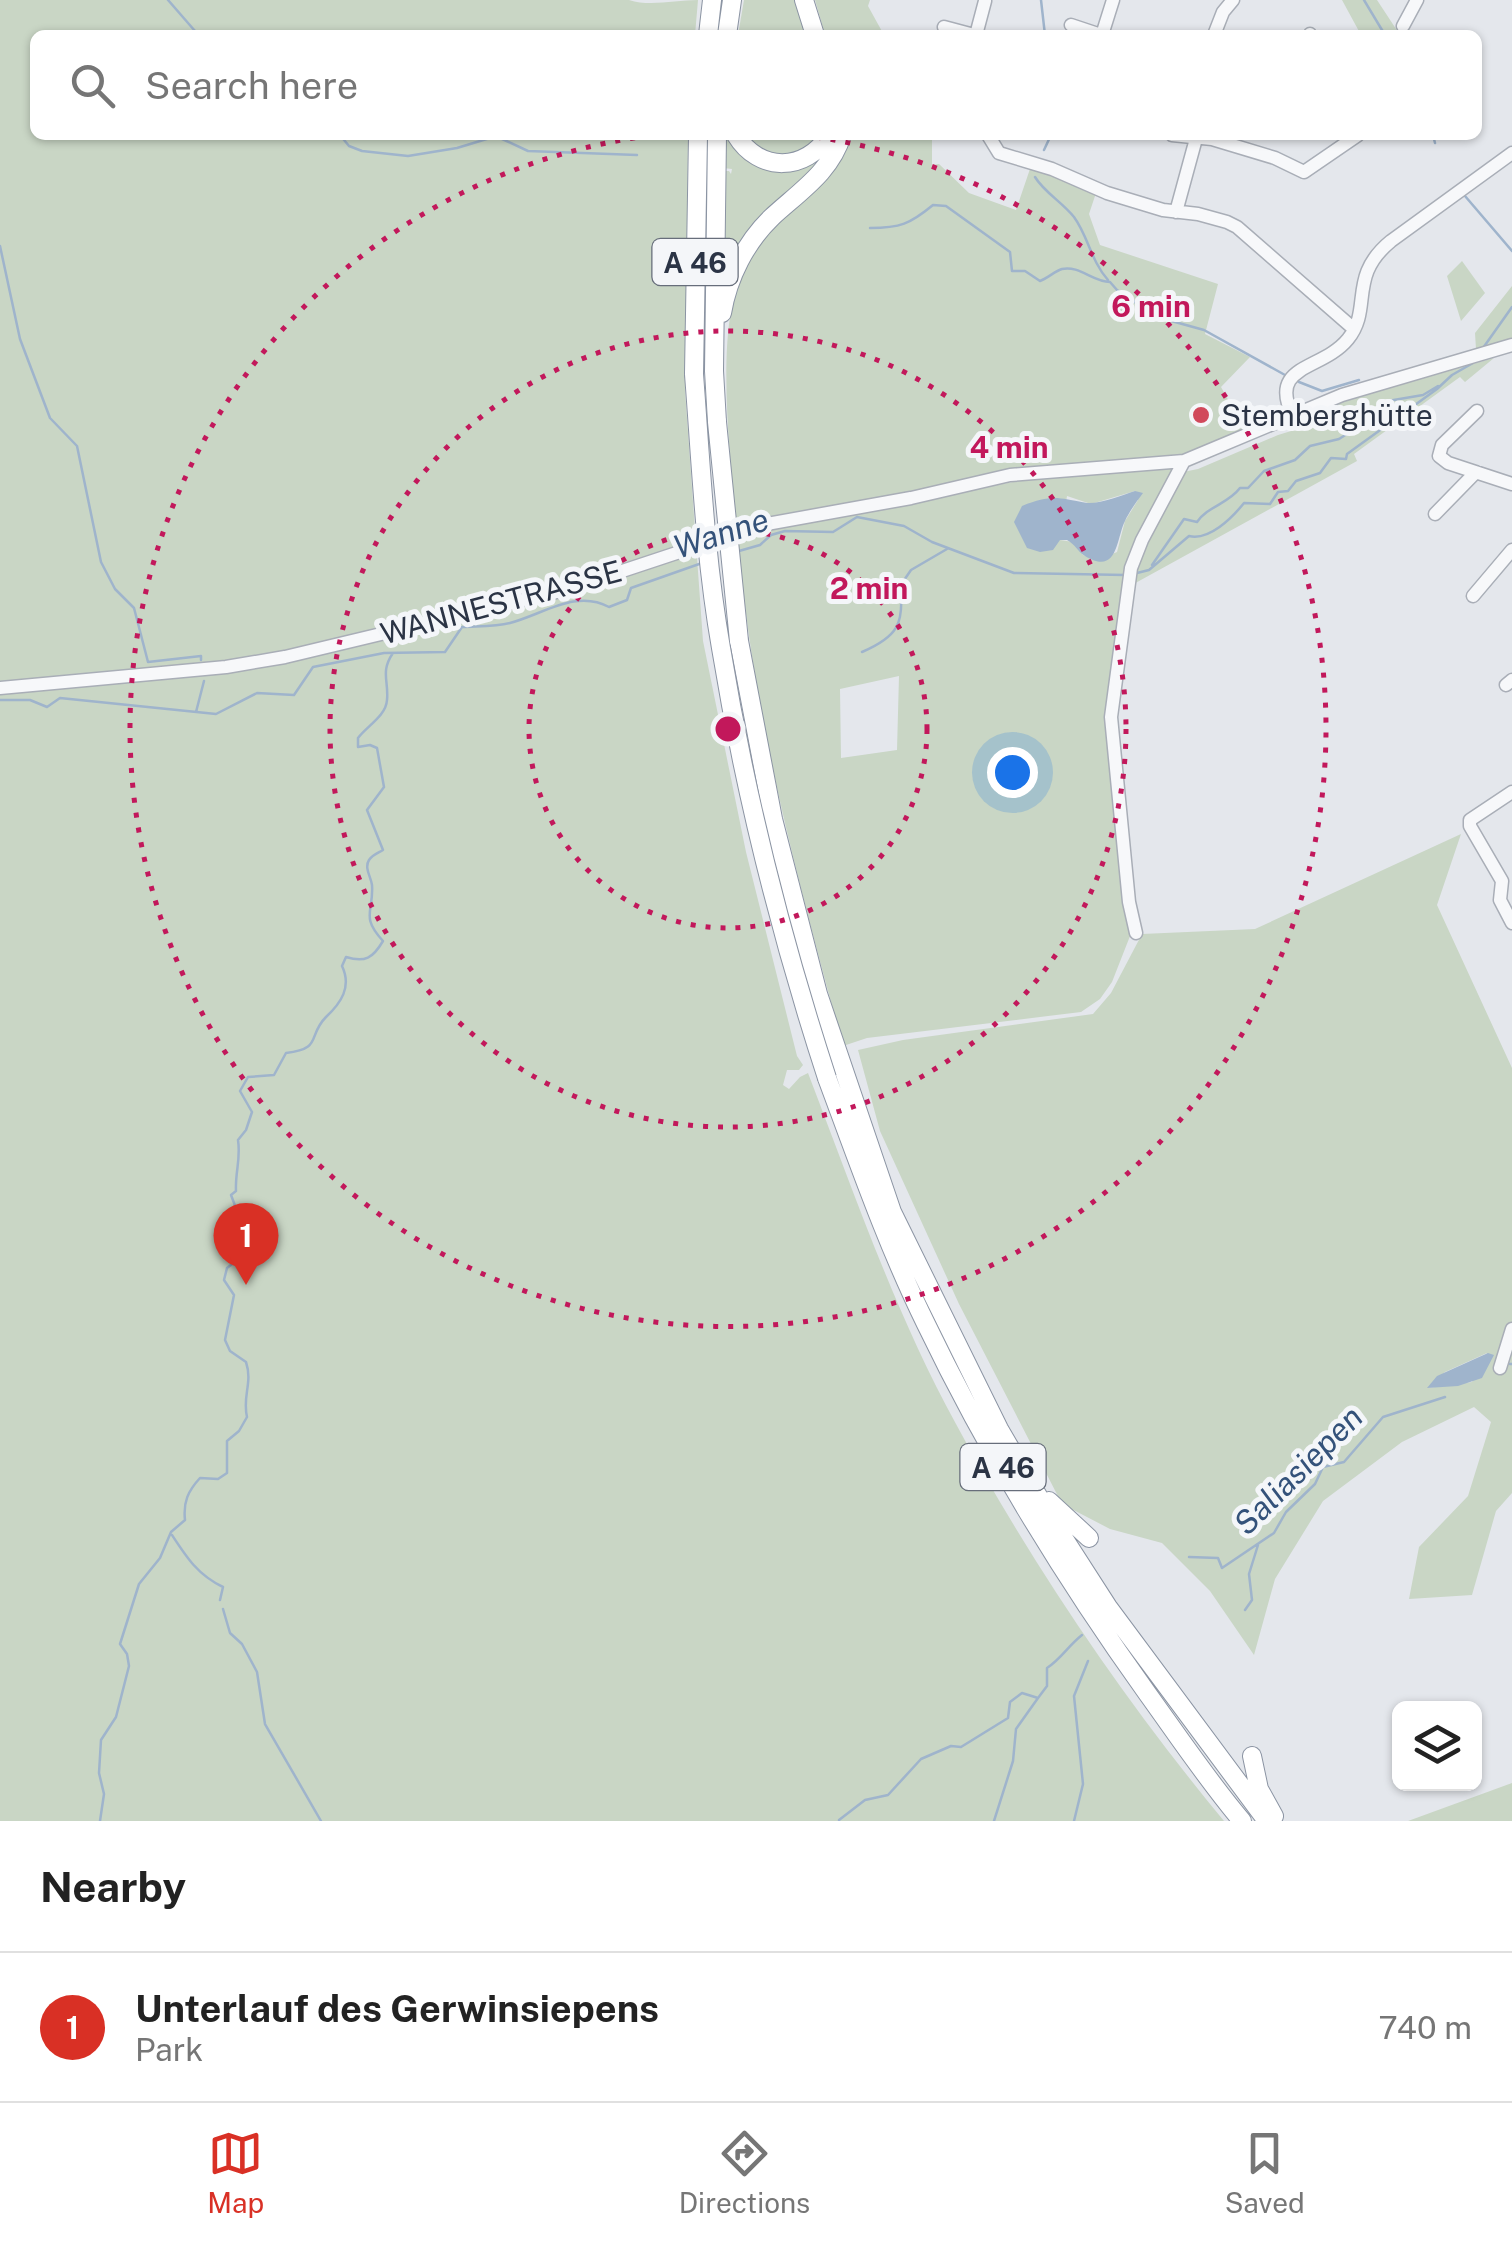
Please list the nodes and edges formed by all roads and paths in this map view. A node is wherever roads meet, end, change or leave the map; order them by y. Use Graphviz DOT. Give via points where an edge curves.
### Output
graph roads {
  1 [pos="732,0"];
  2 [pos="808,0"];
  3 [pos="1112,0"];
  4 [pos="1233,0"];
  5 [pos="1417,0"];
  6 [pos="985,1"];
  7 [pos="711,2"];
  8 [pos="1071,25"];
  9 [pos="944,26"];
  10 [pos="1403,26"];
  11 [pos="708,30"];
  12 [pos="728,30"];
  13 [pos="817,30"];
  14 [pos="958,30"];
  15 [pos="976,30"];
  16 [pos="1086,30"];
  17 [pos="1103,30"];
  18 [pos="1216,30"];
  19 [pos="698,140"];
  20 [pos="717,140"];
  21 [pos="741,140"];
  22 [pos="825,140"];
  23 [pos="840,140"];
  24 [pos="990,140"];
  25 [pos="1195,140"];
  26 [pos="1215,140"];
  27 [pos="1351,140"];
  28 [pos="1512,153"];
  29 [pos="1176,212"];
  30 [pos="1354,328"];
  31 [pos="1512,345"];
  32 [pos="714,372"];
  33 [pos="1478,411"];
  34 [pos="1292,416"];
  35 [pos="1184,461"];
  36 [pos="1476,472"];
  37 [pos="1512,484"];
  38 [pos="1435,514"];
  39 [pos="1512,550"];
  40 [pos="1473,596"];
  41 [pos="0,688"];
  42 [pos="1512,792"];
  43 [pos="1507,877"];
  44 [pos="1512,922"];
  45 [pos="1136,932"];
  46 [pos="836,1075"];
  47 [pos="1512,1329"];
  48 [pos="1500,1368"];
  49 [pos="999,1429"];
  50 [pos="1089,1538"];
  51 [pos="1252,1756"];
  52 [pos="1242,1821"];
  53 [pos="1267,1821"];
  54 [pos="1276,1821"];
  1 -- 12 [label="highway"];
  2 -- 13 [label="highway"];
  3 -- 17 [label="street"];
  4 -- 18 [label="street"];
  5 -- 10 [label="street"];
  6 -- 15 [label="street"];
  7 -- 11 [label="highway"];
  8 -- 16 [label="street"];
  9 -- 14 [label="street"];
  19 -- 46 [label="highway, A 46, bridge" via="694,374 709,563 754,825 804,1006"];
  20 -- 32 [label="highway, A 46"];
  21 -- 22 [label="highway" via="756,156 782,164 812,155"];
  23 -- 32 [label="highway" via="826,167 770,220 740,261 724,304"];
  24 -- 29 [label="street" via="1004,155"];
  25 -- 29 [label="street"];
  26 -- 27 [label="street" via="1304,172"];
  28 -- 30 [label="street" via="1380,250 1364,275"];
  29 -- 30 [label="street" via="1237,227"];
  30 -- 34 [label="street" via="1338,349 1287,381"];
  31 -- 34 [label="street, WANNESTRASSE"];
  32 -- 46 [label="highway, A 46, bridge" via="742,659 773,819"];
  33 -- 36 [label="street" via="1439,451 1444,461"];
  34 -- 35 [label="street, WANNESTRASSE"];
  35 -- 41 [label="street, WANNESTRASSE" via="1010,475 761,525 496,608 285,657"];
  35 -- 45 [label="street" via="1130,574 1111,717"];
  36 -- 37 [label="street"];
  36 -- 38 [label="street"];
  39 -- 40 [label="street"];
  42 -- 43 [label="street" via="1470,820"];
  43 -- 44 [label="street" via="1500,900"];
  46 -- 49 [label="highway, A 46" via="892,1212"];
  46 -- 52 [label="highway, A 46" via="879,1220 979,1426 1101,1628"];
  47 -- 48 [label="street"];
  49 -- 50 [label="highway" via="1054,1507"];
  49 -- 53 [label="highway, A 46" via="1108,1607"];
  51 -- 54 [label="highway"];
}
